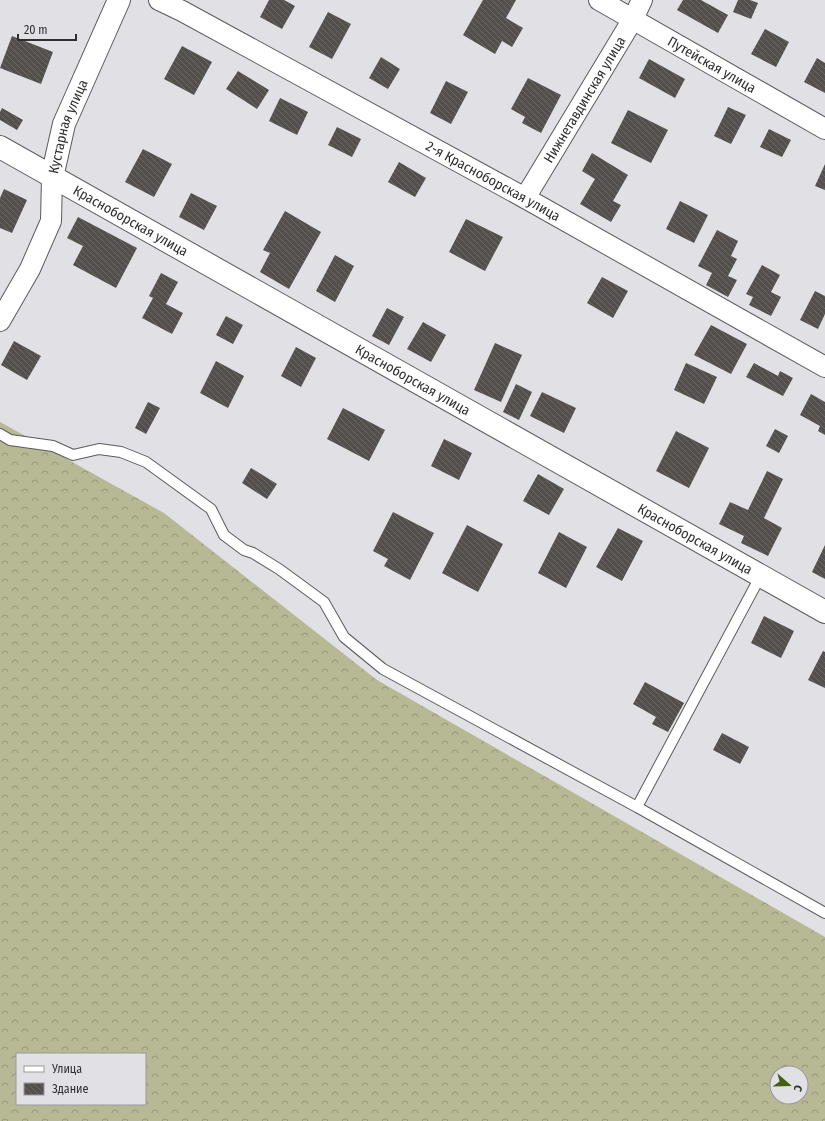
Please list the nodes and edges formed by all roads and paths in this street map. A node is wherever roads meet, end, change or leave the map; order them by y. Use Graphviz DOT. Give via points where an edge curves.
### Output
graph roads {
  1 [pos="119,0"];
  2 [pos="159,0"];
  3 [pos="599,0"];
  4 [pos="642,0"];
  5 [pos="633,19"];
  6 [pos="825,129"];
  7 [pos="0,147"];
  8 [pos="52,178"];
  9 [pos="525,198"];
  10 [pos="0,321"];
  11 [pos="825,367"];
  12 [pos="0,434"];
  13 [pos="761,575"];
  14 [pos="825,612"];
  15 [pos="637,807"];
  16 [pos="825,913"];
  1 -- 8 [label="street, Кустарная улица" via="64,124"];
  2 -- 9 [label="street, 2-я Красноборская улица"];
  3 -- 5 [label="street, Путейская улица"];
  4 -- 5 [label="street, Нижнетавдинская улица"];
  5 -- 6 [label="street, Путейская улица"];
  5 -- 9 [label="street, Нижнетавдинская улица"];
  7 -- 8 [label="street, Красноборская улица"];
  8 -- 10 [label="street, Кустарная улица" via="51,220 30,269"];
  8 -- 13 [label="street, Красноборская улица"];
  9 -- 11 [label="street, 2-я Красноборская улица"];
  12 -- 15 [label="lane" via="10,440 53,446 73,455 99,449 121,452 146,462 211,509 224,535 244,550 279,569 324,602 344,638 383,669"];
  13 -- 14 [label="street, Красноборская улица"];
  13 -- 15 [label="lane"];
  15 -- 16 [label="lane"];
}
